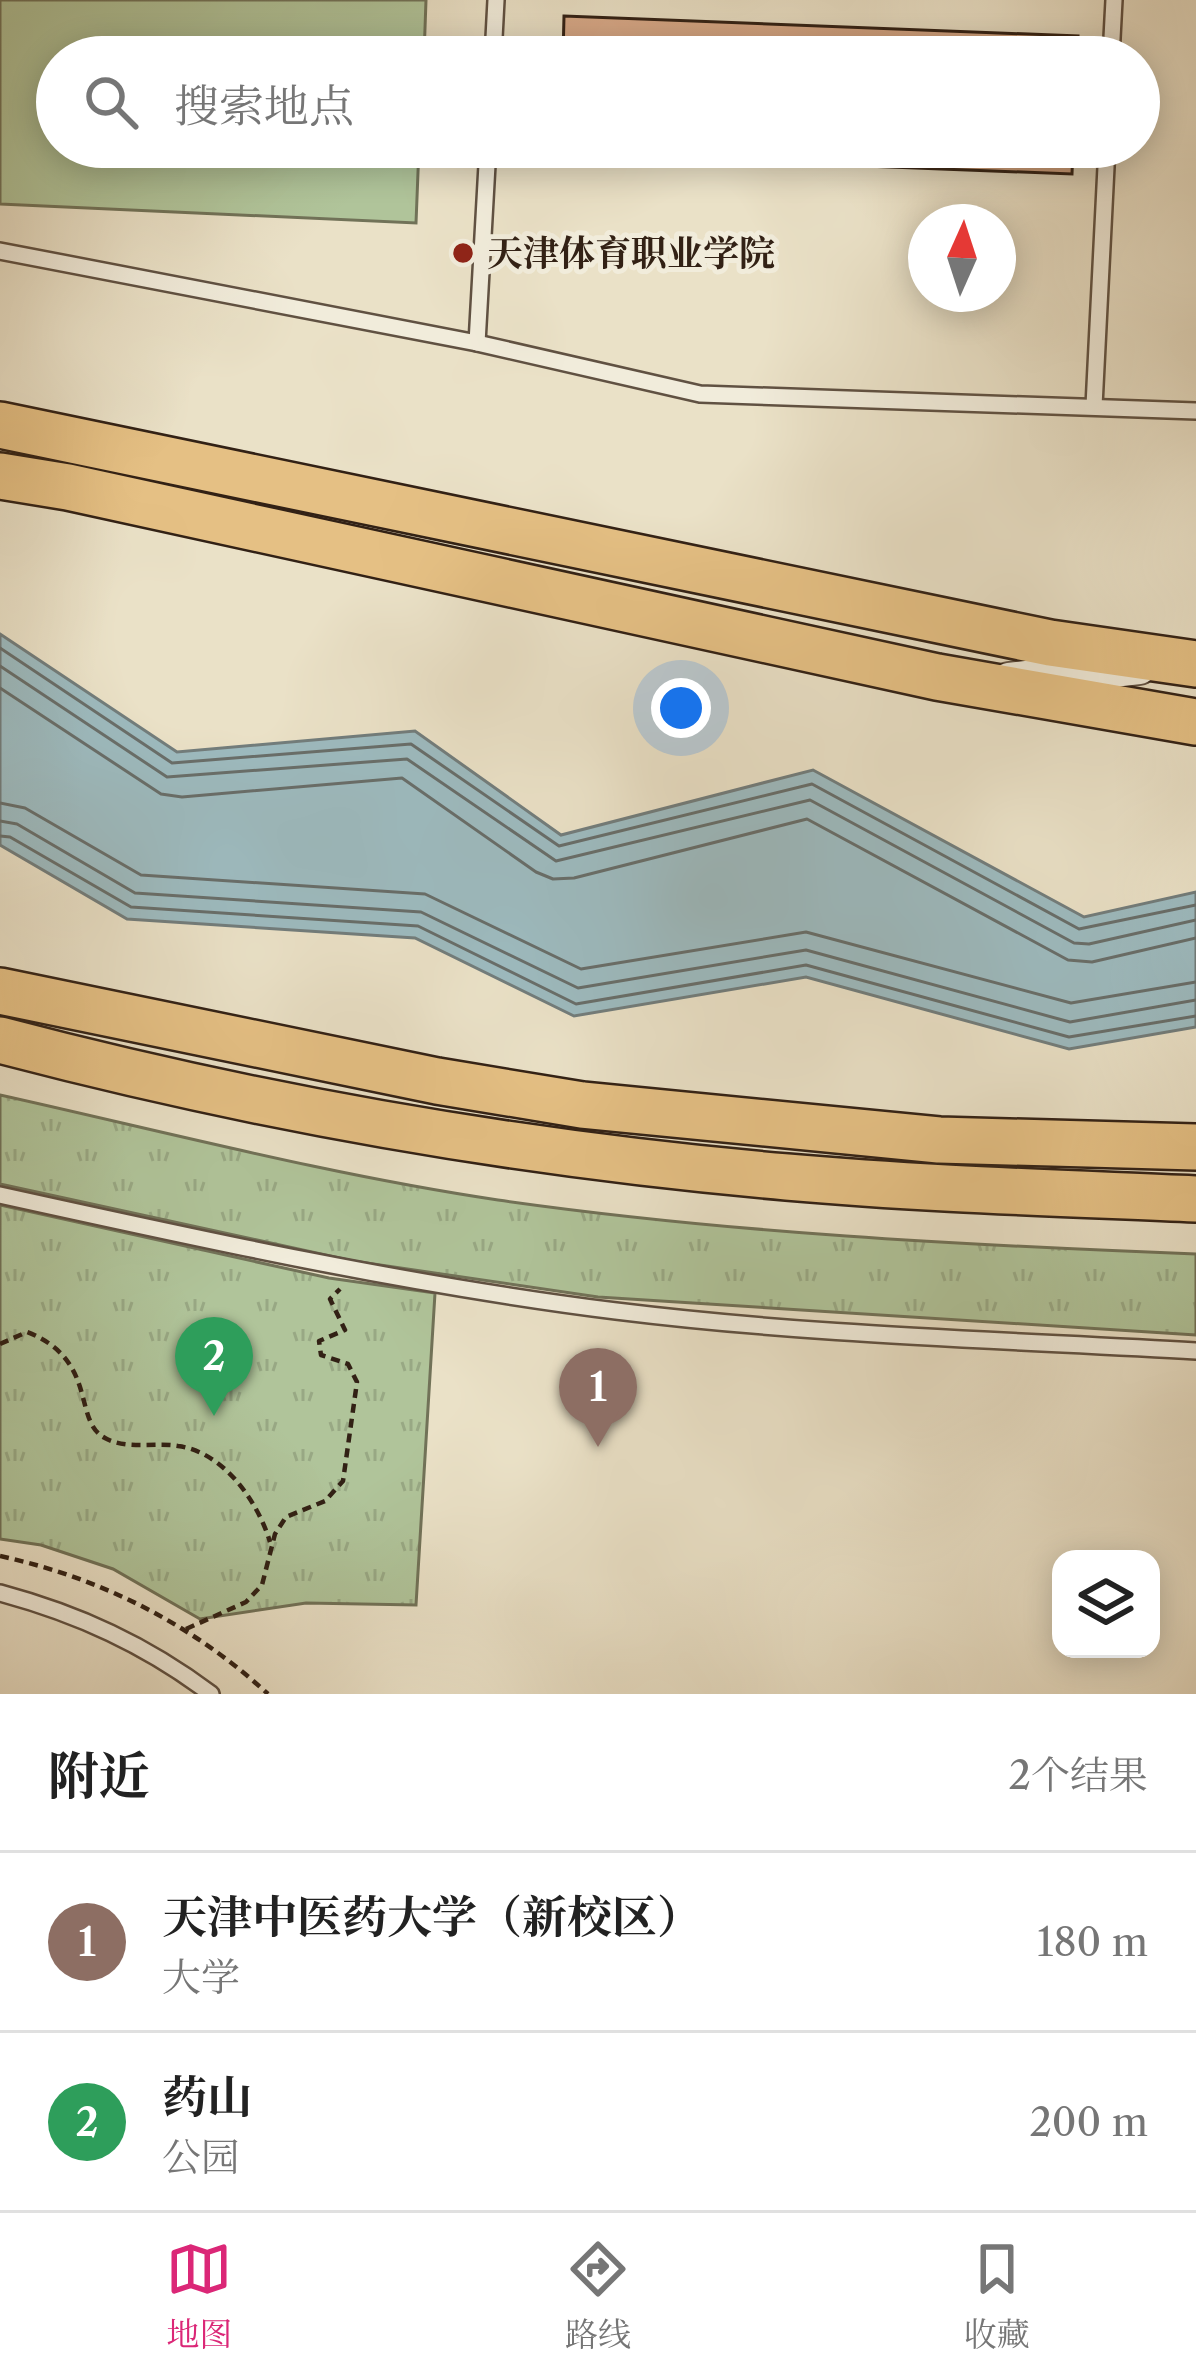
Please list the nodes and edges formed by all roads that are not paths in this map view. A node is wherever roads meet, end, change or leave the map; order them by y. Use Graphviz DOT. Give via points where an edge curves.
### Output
graph roads {
  1 [pos="496,0"];
  2 [pos="1114,0"];
  3 [pos="494,36"];
  4 [pos="1112,36"];
  5 [pos="487,168"];
  6 [pos="1106,168"];
  7 [pos="0,251"];
  8 [pos="476,343"];
  9 [pos="1094,406"];
  10 [pos="1196,411"];
  11 [pos="0,425"];
  12 [pos="0,476"];
  13 [pos="1187,663"];
  14 [pos="979,684"];
  15 [pos="1196,722"];
  16 [pos="0,991"];
  17 [pos="0,1009"];
  18 [pos="137,1021"];
  19 [pos="0,1040"];
  20 [pos="939,1140"];
  21 [pos="1196,1147"];
  22 [pos="1196,1179"];
  23 [pos="0,1195"];
  24 [pos="1196,1198"];
  25 [pos="1196,1351"];
  26 [pos="0,1592"];
  27 [pos="211,1694"];
  1 -- 3 [label="lane"];
  2 -- 4 [label="lane"];
  5 -- 8 [label="lane"];
  6 -- 9 [label="lane"];
  7 -- 8 [label="lane"];
  8 -- 9 [label="lane" via="700,394"];
  9 -- 10 [label="lane"];
  11 -- 13 [label="main road" via="1050,643"];
  12 -- 14 [label="main road"];
  13 -- 14 [label="street"];
  14 -- 15 [label="main road"];
  16 -- 18 [label="main road"];
  17 -- 18 [label="main road"];
  18 -- 20 [label="main road" via="582,1105"];
  19 -- 24 [label="main road" via="303,1109 546,1150 903,1186"];
  20 -- 21 [label="main road"];
  20 -- 22 [label="main road"];
  23 -- 25 [label="lane" via="357,1272 615,1311 908,1338"];
  26 -- 27 [label="lane" via="130,1640"];
}
